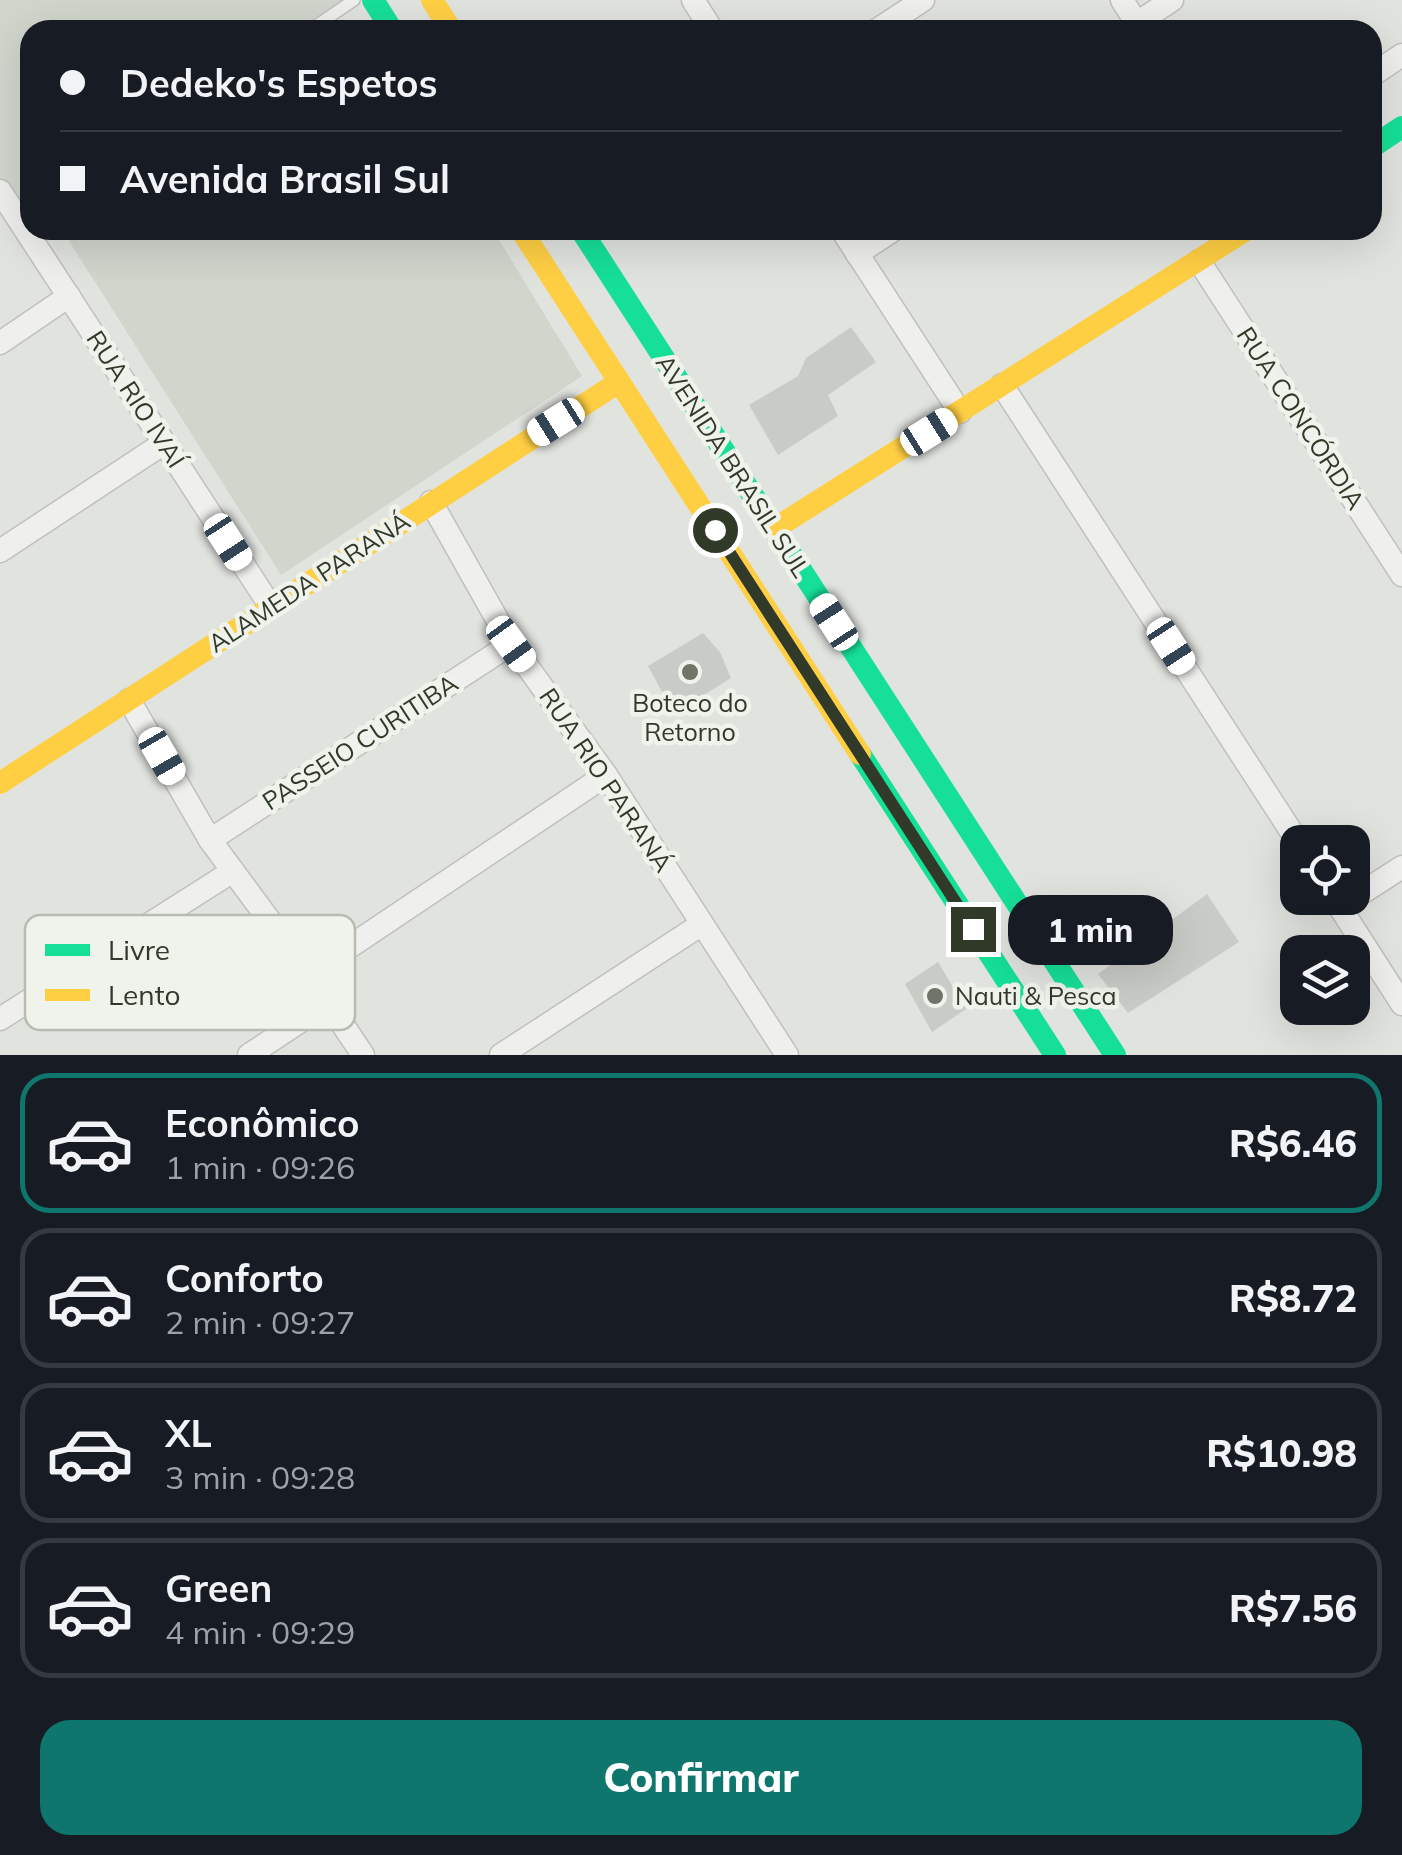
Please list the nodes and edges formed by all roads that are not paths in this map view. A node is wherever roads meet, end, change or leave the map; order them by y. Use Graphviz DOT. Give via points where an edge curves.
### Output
graph roads {
  1 [pos="354,0"];
  2 [pos="923,0"];
  3 [pos="1172,0"];
  4 [pos="325,20"];
  5 [pos="893,20"];
  6 [pos="1148,20"];
  7 [pos="0,192"];
  8 [pos="20,222"];
  9 [pos="32,240"];
  10 [pos="527,240"];
  11 [pos="587,240"];
  12 [pos="848,240"];
  13 [pos="877,240"];
  14 [pos="1230,240"];
  15 [pos="857,254"];
  16 [pos="1199,260"];
  17 [pos="69,296"];
  18 [pos="0,343"];
  19 [pos="618,382"];
  20 [pos="1002,386"];
  21 [pos="960,412"];
  22 [pos="164,444"];
  23 [pos="430,502"];
  24 [pos="774,530"];
  25 [pos="0,551"];
  26 [pos="794,561"];
  27 [pos="1402,575"];
  28 [pos="748,583"];
  29 [pos="271,607"];
  30 [pos="511,644"];
  31 [pos="129,700"];
  32 [pos="606,776"];
  33 [pos="0,782"];
  34 [pos="1287,825"];
  35 [pos="210,840"];
  36 [pos="1402,867"];
  37 [pos="233,871"];
  38 [pos="1370,884"];
  39 [pos="163,915"];
  40 [pos="265,915"];
  41 [pos="1345,915"];
  42 [pos="702,924"];
  43 [pos="355,943"];
  44 [pos="25,1002"];
  45 [pos="1402,1004"];
  46 [pos="0,1018"];
  47 [pos="288,1030"];
  48 [pos="346,1030"];
  49 [pos="250,1055"];
  50 [pos="363,1055"];
  51 [pos="502,1055"];
  52 [pos="787,1055"];
  53 [pos="1055,1055"];
  54 [pos="1115,1055"];
  1 -- 4 [label="lane"];
  2 -- 5 [label="street"];
  3 -- 6 [label="street"];
  7 -- 8 [label="street, RUA RIO IVAÍ"];
  9 -- 17 [label="street, RUA RIO IVAÍ"];
  10 -- 19 [label="main road, AVENIDA BRASIL SUL"];
  11 -- 24 [label="main road, AVENIDA BRASIL SUL"];
  12 -- 15 [label="street"];
  13 -- 15 [label="street"];
  14 -- 16 [label="main road"];
  15 -- 21 [label="street"];
  16 -- 20 [label="main road"];
  16 -- 27 [label="street, RUA CONCÓRDIA"];
  17 -- 18 [label="street"];
  17 -- 22 [label="street, RUA RIO IVAÍ"];
  19 -- 23 [label="main road, ALAMEDA PARANÁ"];
  19 -- 28 [label="main road, AVENIDA BRASIL SUL"];
  20 -- 21 [label="main road"];
  20 -- 34 [label="street"];
  21 -- 24 [label="main road"];
  22 -- 25 [label="street"];
  22 -- 29 [label="street, RUA RIO IVAÍ"];
  23 -- 29 [label="main road, ALAMEDA PARANÁ"];
  23 -- 30 [label="street, RUA RIO PARANÁ"];
  24 -- 26 [label="main road, AVENIDA BRASIL SUL"];
  26 -- 28 [label="main road" via="786,582 768,588"];
  26 -- 54 [label="main road, AVENIDA BRASIL SUL"];
  28 -- 53 [label="main road, AVENIDA BRASIL SUL"];
  29 -- 31 [label="main road, ALAMEDA PARANÁ"];
  30 -- 32 [label="street, RUA RIO PARANÁ"];
  30 -- 35 [label="street, PASSEIO CURITIBA"];
  31 -- 33 [label="main road, ALAMEDA PARANÁ"];
  31 -- 35 [label="street"];
  32 -- 42 [label="street, RUA RIO PARANÁ"];
  32 -- 43 [label="street"];
  35 -- 37 [label="street"];
  36 -- 38 [label="street"];
  37 -- 39 [label="street"];
  37 -- 40 [label="street"];
  41 -- 45 [label="street"];
  42 -- 51 [label="street"];
  42 -- 52 [label="street, RUA RIO PARANÁ"];
  44 -- 46 [label="street"];
  47 -- 49 [label="street"];
  48 -- 50 [label="street"];
}
